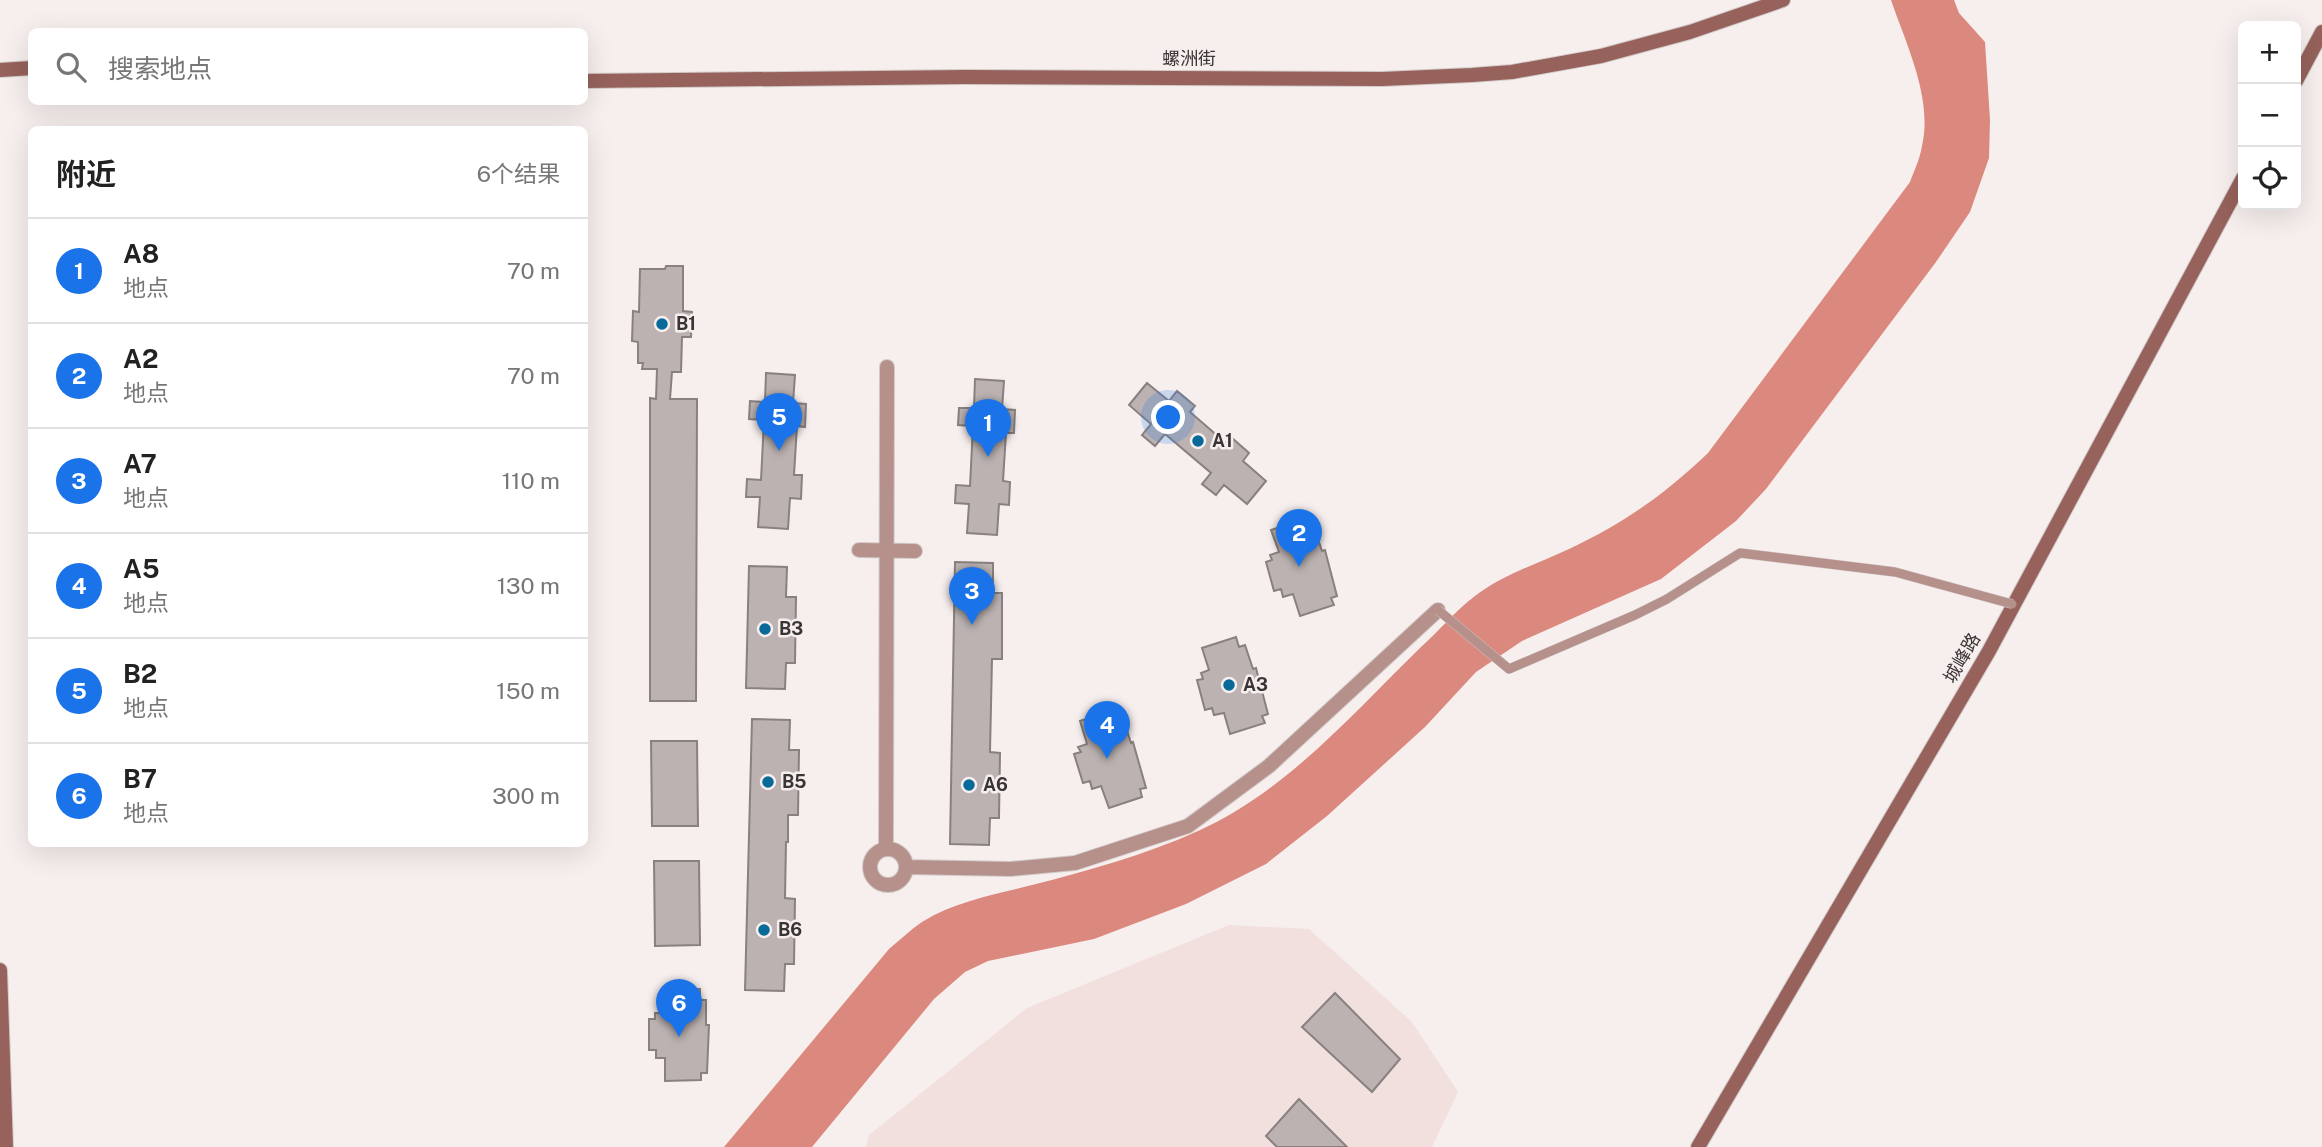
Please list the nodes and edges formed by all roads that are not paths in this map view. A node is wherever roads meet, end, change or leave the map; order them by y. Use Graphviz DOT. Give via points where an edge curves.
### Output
graph roads {
  1 [pos="1783,0"];
  2 [pos="2322,32"];
  3 [pos="28,68"];
  4 [pos="0,70"];
  5 [pos="2301,72"];
  6 [pos="588,80"];
  7 [pos="2238,187"];
  8 [pos="887,367"];
  9 [pos="859,550"];
  10 [pos="887,551"];
  11 [pos="915,551"];
  12 [pos="2012,604"];
  13 [pos="1438,610"];
  14 [pos="886,849"];
  15 [pos="906,867"];
  16 [pos="0,971"];
  17 [pos="1,1095"];
  18 [pos="6,1147"];
  19 [pos="1698,1147"];
  1 -- 6 [label="street, 螺洲街" via="1601,56 1472,75"];
  2 -- 5 [label="street"];
  3 -- 4 [label="street"];
  7 -- 19 [label="street, 城峰路" via="1989,651"];
  8 -- 10 [label="street"];
  9 -- 10 [label="street"];
  10 -- 11 [label="street"];
  10 -- 14 [label="street"];
  12 -- 13 [label="lane, bridge" via="1895,572 1740,553 1646,610 1509,669"];
  13 -- 15 [label="street" via="1269,766 1188,825 1075,863 1010,869"];
  14 -- 15 [label="street" via="898,852"];
  14 -- 15 [label="street" via="872,859 871,871 877,881 887,885 899,882"];
  16 -- 17 [label="street"];
  17 -- 18 [label="street"];
}
